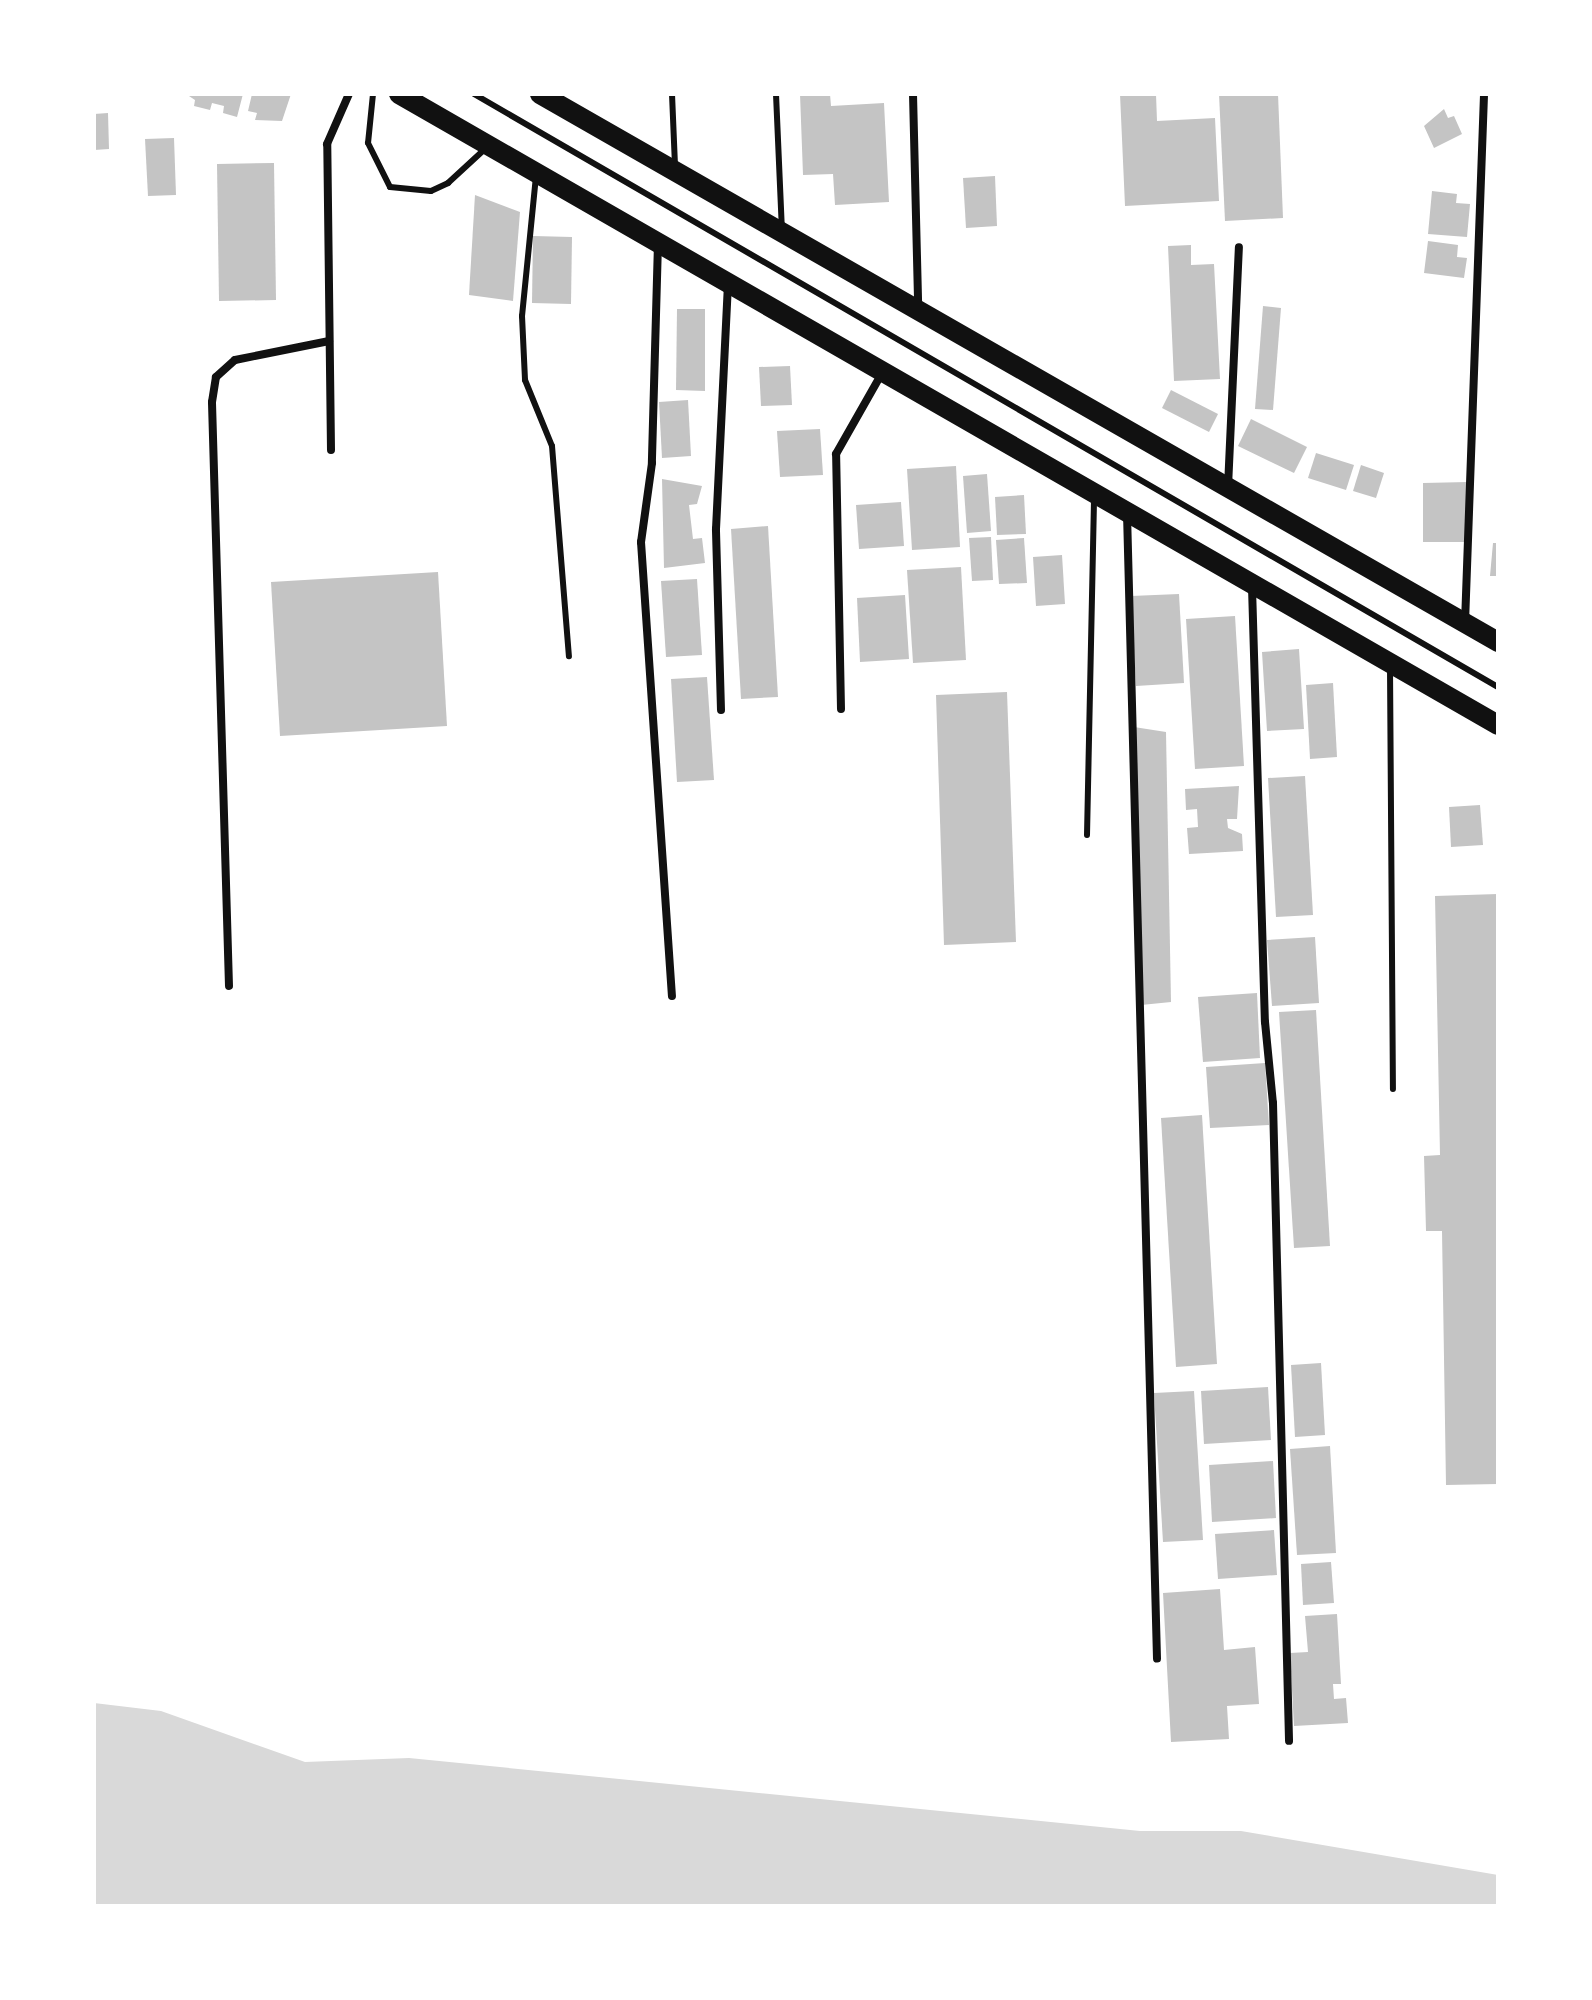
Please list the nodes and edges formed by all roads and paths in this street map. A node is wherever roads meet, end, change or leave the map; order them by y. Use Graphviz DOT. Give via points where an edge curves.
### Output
graph roads {
  1 [pos="349,94"];
  2 [pos="373,94"];
  3 [pos="399,94"];
  4 [pos="474,94"];
  5 [pos="540,94"];
  6 [pos="672,94"];
  7 [pos="776,94"];
  8 [pos="913,94"];
  9 [pos="1484,94"];
  10 [pos="489,146"];
  11 [pos="675,171"];
  12 [pos="536,173"];
  13 [pos="782,233"];
  14 [pos="658,242"];
  15 [pos="1239,247"];
  16 [pos="728,283"];
  17 [pos="918,306"];
  18 [pos="329,341"];
  19 [pos="883,372"];
  20 [pos="331,450"];
  21 [pos="1228,488"];
  22 [pos="1094,494"];
  23 [pos="1127,512"];
  24 [pos="1252,584"];
  25 [pos="1465,623"];
  26 [pos="1498,642"];
  27 [pos="569,656"];
  28 [pos="1390,663"];
  29 [pos="1498,687"];
  30 [pos="841,709"];
  31 [pos="721,710"];
  32 [pos="1498,725"];
  33 [pos="1087,835"];
  34 [pos="229,986"];
  35 [pos="672,996"];
  36 [pos="1393,1089"];
  37 [pos="1157,1659"];
  38 [pos="1289,1741"];
  1 -- 18 [label="street" via="327,144"];
  2 -- 10 [label="lane" via="368,143 390,187 431,191 448,183"];
  3 -- 10 [label="main road"];
  4 -- 29 [label="lane"];
  5 -- 11 [label="main road"];
  6 -- 11 [label="lane"];
  7 -- 13 [label="lane"];
  8 -- 17 [label="street"];
  9 -- 25 [label="street"];
  10 -- 12 [label="main road"];
  11 -- 13 [label="main road"];
  12 -- 14 [label="main road"];
  12 -- 27 [label="lane" via="522,316 525,380 552,446"];
  13 -- 17 [label="main road"];
  14 -- 16 [label="main road"];
  14 -- 35 [label="street" via="652,463 641,542"];
  15 -- 21 [label="street"];
  16 -- 19 [label="main road"];
  16 -- 31 [label="street" via="716,529"];
  17 -- 21 [label="main road"];
  18 -- 20 [label="street"];
  18 -- 34 [label="street" via="235,360 216,377 212,402"];
  19 -- 22 [label="main road"];
  19 -- 30 [label="street" via="836,454"];
  21 -- 25 [label="main road"];
  22 -- 23 [label="main road"];
  22 -- 33 [label="lane"];
  23 -- 24 [label="main road"];
  23 -- 37 [label="street"];
  24 -- 28 [label="main road"];
  24 -- 38 [label="street" via="1265,1022 1273,1103"];
  25 -- 26 [label="main road"];
  28 -- 32 [label="main road"];
  28 -- 36 [label="lane"];
}
